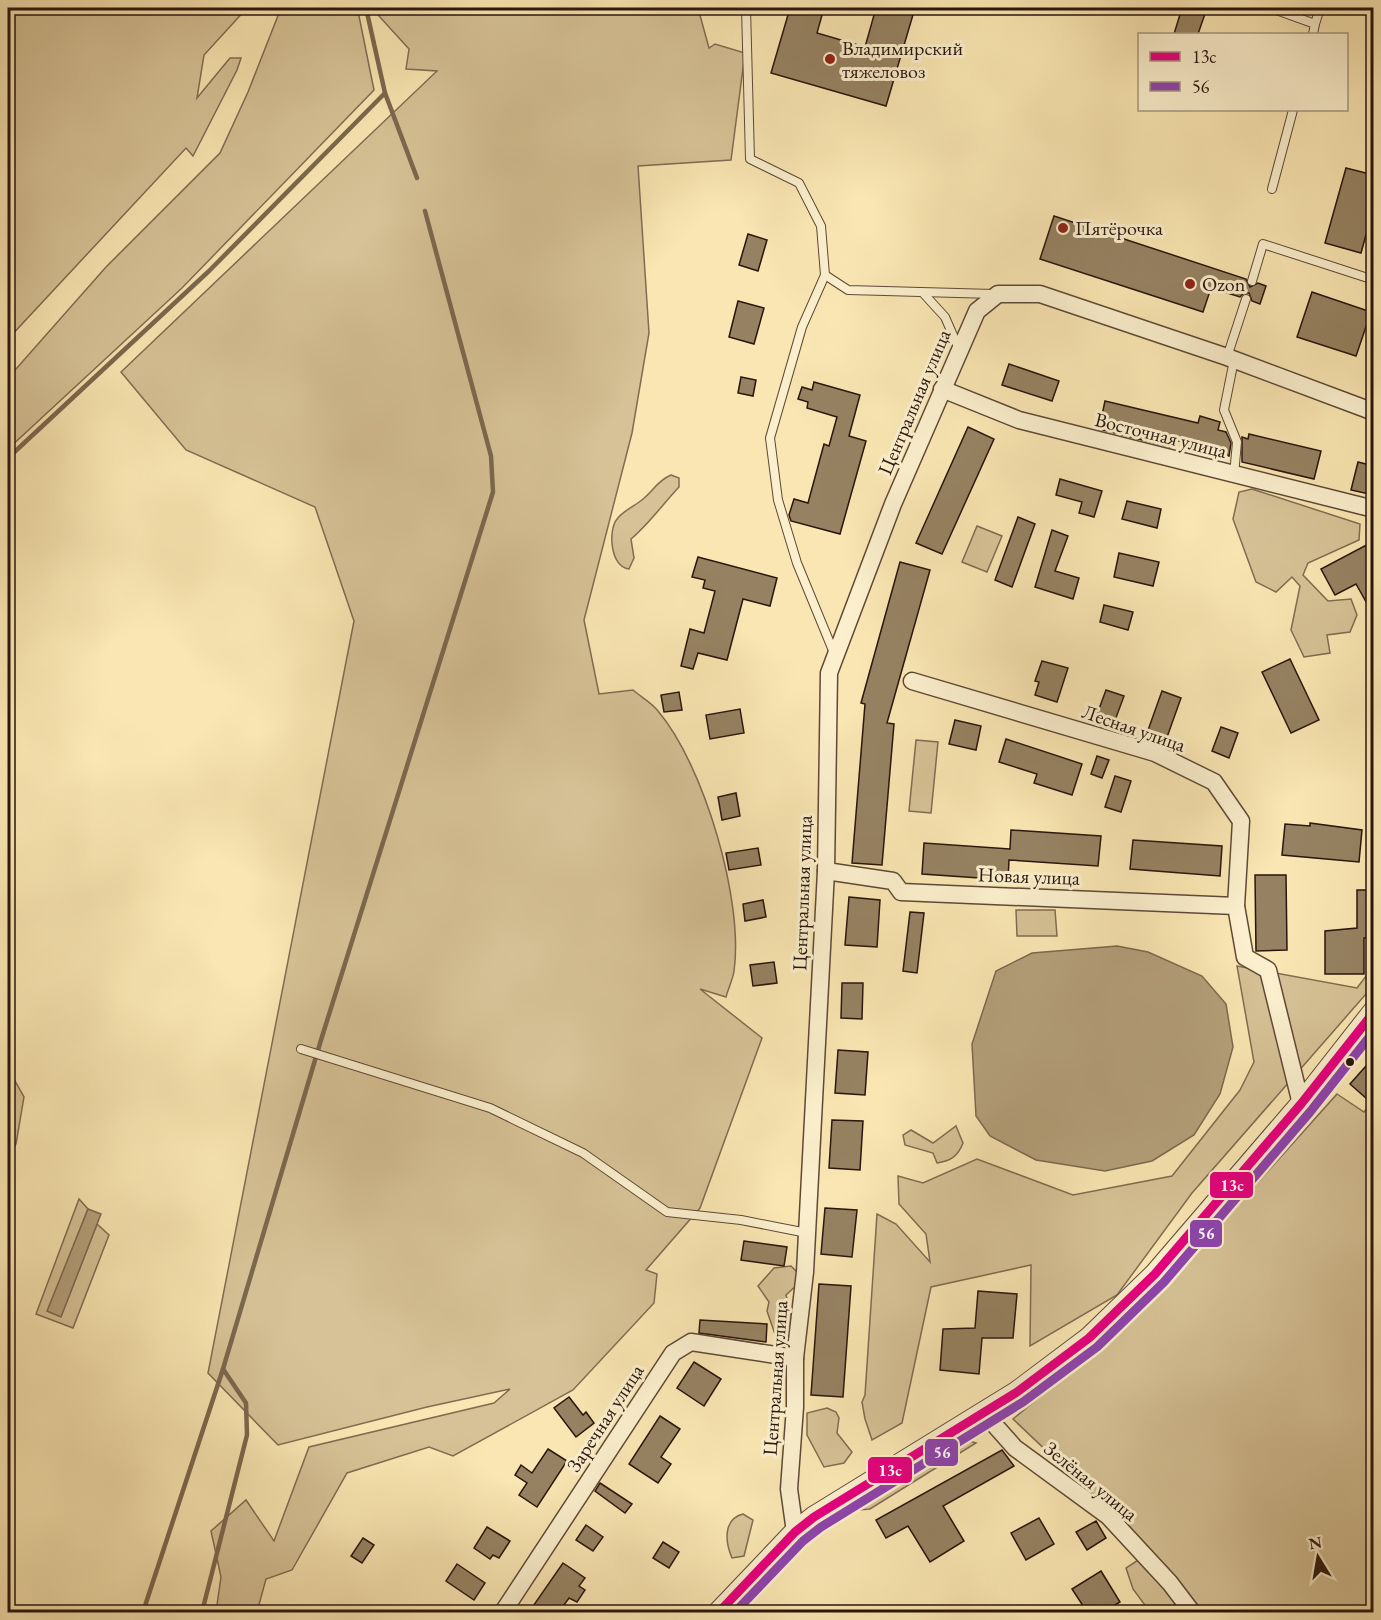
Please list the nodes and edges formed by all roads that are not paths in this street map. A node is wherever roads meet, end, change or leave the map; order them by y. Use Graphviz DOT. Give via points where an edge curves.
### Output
graph roads {
  1 [pos="746,8"];
  2 [pos="1270,8"];
  3 [pos="1320,8"];
  4 [pos="1315,24"];
  5 [pos="1312,33"];
  6 [pos="1293,111"];
  7 [pos="1272,189"];
  8 [pos="825,274"];
  9 [pos="1374,280"];
  10 [pos="1252,281"];
  11 [pos="924,294"];
  12 [pos="998,294"];
  13 [pos="1246,299"];
  14 [pos="959,349"];
  15 [pos="1230,358"];
  16 [pos="942,389"];
  17 [pos="1374,412"];
  18 [pos="1234,475"];
  19 [pos="1374,509"];
  20 [pos="835,655"];
  21 [pos="912,681"];
  22 [pos="826,871"];
  23 [pos="1236,906"];
  24 [pos="1374,1011"];
  25 [pos="301,1049"];
  26 [pos="1301,1104"];
  27 [pos="807,1233"];
  28 [pos="795,1358"];
  29 [pos="984,1413"];
  30 [pos="795,1532"];
  31 [pos="502,1612"];
  32 [pos="719,1612"];
  33 [pos="1192,1612"];
  1 -- 8 [label="lane" via="750,159 799,183 821,226"];
  2 -- 4 [label="lane"];
  3 -- 4 [label="lane"];
  4 -- 5 [label="lane"];
  6 -- 7 [label="lane"];
  8 -- 11 [label="lane" via="848,291"];
  8 -- 20 [label="lane" via="802,327 770,438 778,500 797,562"];
  9 -- 10 [label="lane" via="1263,244"];
  11 -- 12 [label="lane"];
  11 -- 14 [label="lane" via="945,317"];
  12 -- 14 [label="street, Центральная улица" via="977,311"];
  12 -- 15 [label="street" via="1040,294"];
  13 -- 15 [label="lane"];
  14 -- 16 [label="street, Центральная улица"];
  15 -- 17 [label="street"];
  15 -- 18 [label="lane" via="1224,410 1237,442"];
  16 -- 18 [label="street, Восточная улица" via="1019,420"];
  16 -- 20 [label="street, Центральная улица"];
  18 -- 19 [label="street, Восточная улица"];
  20 -- 22 [label="street, Центральная улица" via="829,673"];
  21 -- 23 [label="street, Лесная улица" via="1155,753 1214,782 1241,820"];
  22 -- 23 [label="street, Новая улица" via="893,881 901,892"];
  22 -- 27 [label="street, Центральная улица"];
  23 -- 26 [label="street, Лесная улица" via="1245,957 1268,970"];
  24 -- 26 [label="street"];
  25 -- 27 [label="lane" via="490,1108 583,1154 667,1212 741,1220"];
  26 -- 29 [label="street" via="1155,1274 1089,1338"];
  27 -- 28 [label="street, Центральная улица"];
  28 -- 30 [label="street, Центральная улица" via="789,1489"];
  28 -- 31 [label="street, Заречная улица" via="691,1341 673,1353"];
  29 -- 30 [label="street"];
  29 -- 33 [label="street, Зелёная улица" via="1015,1448 1108,1516"];
  30 -- 32 [label="street"];
}
